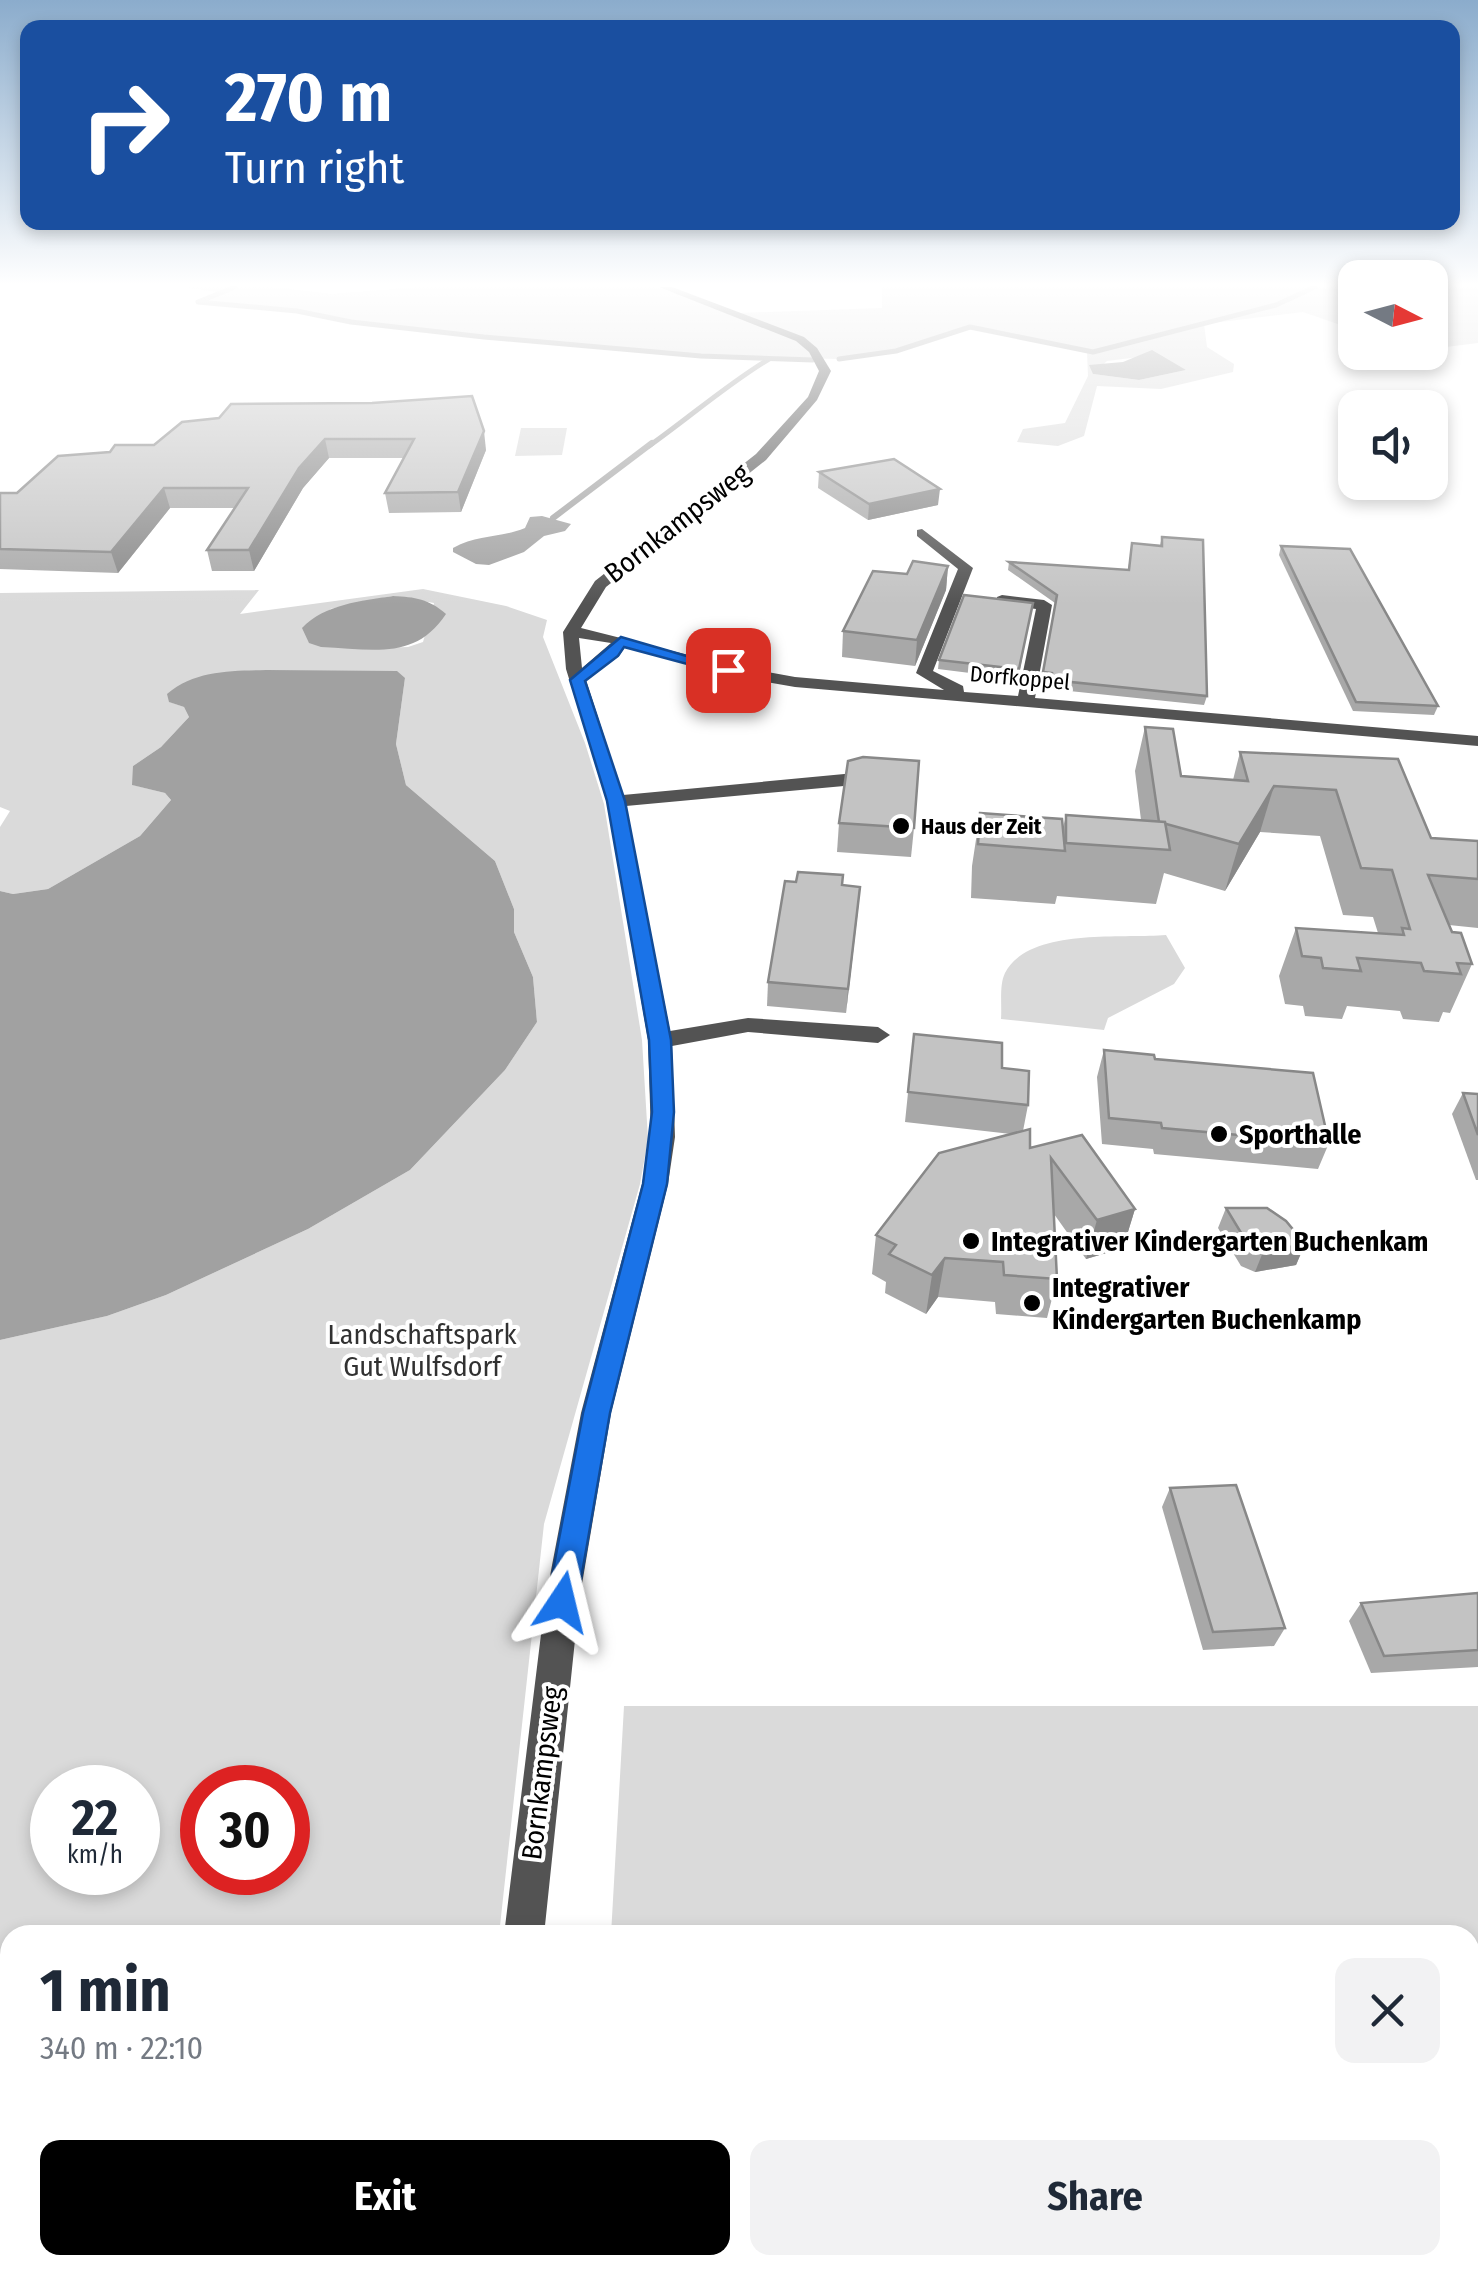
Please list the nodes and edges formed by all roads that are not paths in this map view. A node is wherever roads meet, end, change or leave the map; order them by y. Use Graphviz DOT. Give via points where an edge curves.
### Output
graph roads {
  1 [pos="816,393"];
  2 [pos="922,533"];
  3 [pos="974,597"];
  4 [pos="571,632"];
  5 [pos="621,641"];
  6 [pos="577,680"];
  7 [pos="975,697"];
  8 [pos="1026,701"];
  9 [pos="1475,739"];
  10 [pos="855,779"];
  11 [pos="616,801"];
  12 [pos="878,1035"];
  13 [pos="660,1040"];
  14 [pos="525,1925"];
  1 -- 4 [label="street, Bornkampsweg" via="761,457 600,584"];
  2 -- 3 [label="street" via="966,568"];
  3 -- 7 [label="street" via="924,673"];
  3 -- 8 [label="street" via="1044,605"];
  4 -- 5 [label="street, Dorfkoppel"];
  4 -- 6 [label="street, Bornkampsweg"];
  5 -- 6 [label="street"];
  5 -- 7 [label="street, Dorfkoppel" via="794,682"];
  6 -- 11 [label="street, Bornkampsweg"];
  7 -- 8 [label="street, Dorfkoppel"];
  8 -- 9 [label="street, Dorfkoppel"];
  10 -- 11 [label="street"];
  11 -- 13 [label="street, Bornkampsweg"];
  12 -- 13 [label="street" via="748,1025"];
  13 -- 14 [label="street, Bornkampsweg" via="662,1137 655,1184 596,1413 566,1583"];
}
